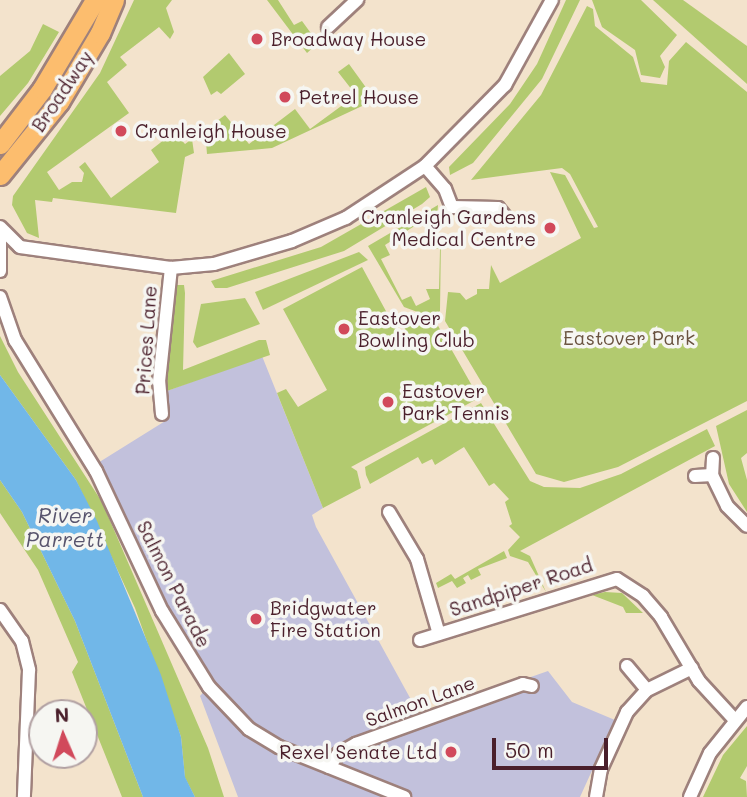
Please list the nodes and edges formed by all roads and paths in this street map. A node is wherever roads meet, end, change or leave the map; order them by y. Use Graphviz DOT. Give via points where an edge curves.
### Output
graph roads {
  1 [pos="95,0"];
  2 [pos="114,0"];
  3 [pos="357,0"];
  4 [pos="552,0"];
  5 [pos="328,27"];
  6 [pos="0,144"];
  7 [pos="425,166"];
  8 [pos="0,175"];
  9 [pos="506,218"];
  10 [pos="0,227"];
  11 [pos="171,268"];
  12 [pos="0,271"];
  13 [pos="0,297"];
  14 [pos="162,414"];
  15 [pos="713,458"];
  16 [pos="712,475"];
  17 [pos="695,476"];
  18 [pos="388,512"];
  19 [pos="747,526"];
  20 [pos="0,610"];
  21 [pos="439,634"];
  22 [pos="420,640"];
  23 [pos="627,666"];
  24 [pos="692,668"];
  25 [pos="532,686"];
  26 [pos="647,690"];
  27 [pos="747,707"];
  28 [pos="734,719"];
  29 [pos="329,767"];
  30 [pos="24,797"];
  31 [pos="404,797"];
  32 [pos="596,797"];
  33 [pos="690,797"];
  1 -- 6 [label="main road, Broadway" via="43,89"];
  2 -- 8 [label="main road, Broadway" via="59,102"];
  3 -- 5 [label="street"];
  4 -- 7 [label="street" via="505,85"];
  7 -- 9 [label="street" via="445,189 452,207 498,208"];
  7 -- 11 [label="street" via="346,218 292,241 214,264"];
  10 -- 11 [label="street" via="20,247"];
  10 -- 12 [label="street"];
  11 -- 14 [label="street, Prices Lane" via="159,382"];
  13 -- 29 [label="street, Salmon Parade" via="15,340 96,471 188,657 249,729"];
  15 -- 16 [label="street"];
  16 -- 17 [label="street"];
  16 -- 19 [label="street" via="727,506"];
  18 -- 21 [label="street" via="417,559"];
  20 -- 30 [label="street" via="22,640 29,670"];
  21 -- 22 [label="street, Sandpiper Road"];
  21 -- 24 [label="street, Sandpiper Road" via="617,579 643,596 661,617"];
  23 -- 26 [label="street"];
  24 -- 26 [label="street"];
  24 -- 28 [label="street, Sandpiper Road"];
  25 -- 29 [label="street, Salmon Lane" via="523,684 356,744 338,754"];
  26 -- 32 [label="street" via="627,712 609,749"];
  27 -- 28 [label="street"];
  28 -- 33 [label="street" via="710,753"];
  29 -- 31 [label="street, Salmon Parade"];
}
